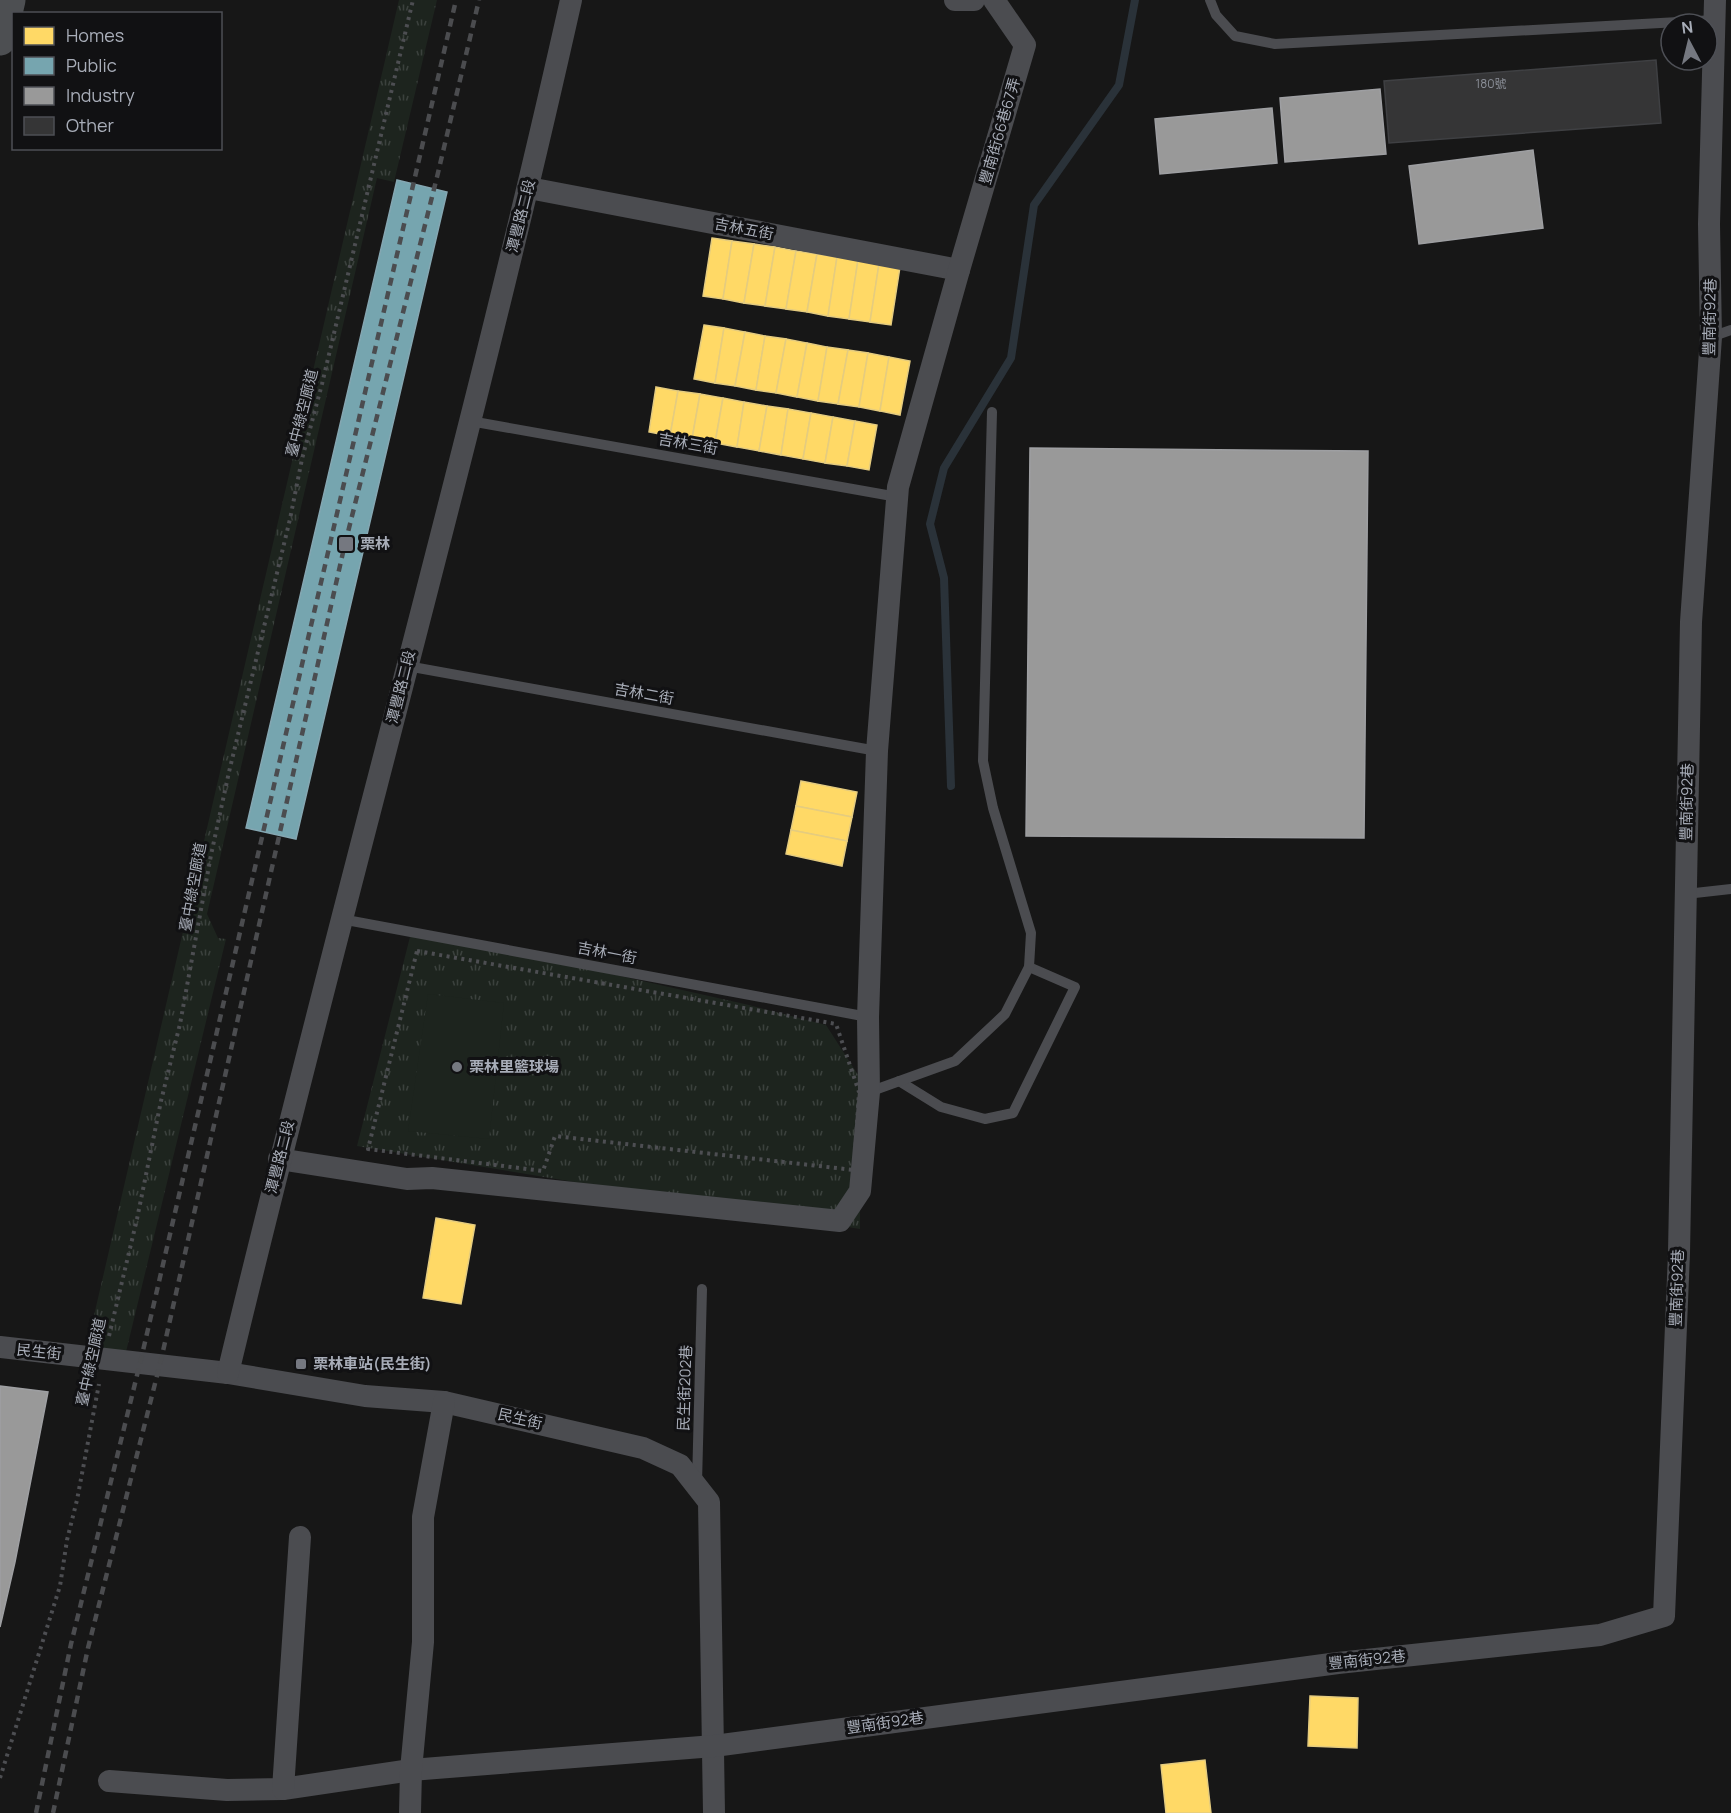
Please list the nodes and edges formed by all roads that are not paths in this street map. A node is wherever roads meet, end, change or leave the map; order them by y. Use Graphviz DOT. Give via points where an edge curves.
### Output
graph roads {
  1 [pos="9,0"];
  2 [pos="571,0"];
  3 [pos="955,0"];
  4 [pos="974,0"];
  5 [pos="994,0"];
  6 [pos="1210,0"];
  7 [pos="1715,10"];
  8 [pos="0,39"];
  9 [pos="529,188"];
  10 [pos="958,270"];
  11 [pos="1721,333"];
  12 [pos="992,412"];
  13 [pos="469,420"];
  14 [pos="898,487"];
  15 [pos="406,666"];
  16 [pos="877,751"];
  17 [pos="1731,889"];
  18 [pos="1686,894"];
  19 [pos="341,919"];
  20 [pos="1029,967"];
  21 [pos="868,1017"];
  22 [pos="899,1081"];
  23 [pos="869,1092"];
  24 [pos="279,1159"];
  25 [pos="702,1289"];
  26 [pos="0,1347"];
  27 [pos="228,1373"];
  28 [pos="444,1402"];
  29 [pos="697,1487"];
  30 [pos="300,1537"];
  31 [pos="714,1746"];
  32 [pos="411,1770"];
  33 [pos="109,1781"];
  34 [pos="283,1789"];
  35 [pos="410,1813"];
  36 [pos="714,1813"];
  1 -- 8 [label="main road"];
  2 -- 9 [label="street, 潭豐路二段"];
  3 -- 4 [label="street"];
  5 -- 10 [label="street, 豐南街66巷67弄" via="1025,45"];
  6 -- 7 [label="lane" via="1216,15 1235,36 1275,44"];
  7 -- 11 [label="street, 豐南街92巷" via="1709,225"];
  9 -- 10 [label="street, 吉林五街"];
  9 -- 13 [label="street, 潭豐路二段"];
  10 -- 14 [label="street"];
  11 -- 18 [label="street, 豐南街92巷" via="1691,622"];
  12 -- 20 [label="lane" via="984,761 993,808 1031,933"];
  13 -- 14 [label="lane, 吉林三街" via="892,496"];
  13 -- 15 [label="street, 潭豐路二段"];
  14 -- 16 [label="street"];
  15 -- 16 [label="lane, 吉林二街"];
  15 -- 19 [label="street, 潭豐路二段"];
  16 -- 21 [label="street"];
  17 -- 18 [label="lane"];
  18 -- 31 [label="street, 豐南街92巷" via="1679,1253 1664,1616 1600,1635 1338,1663"];
  19 -- 21 [label="lane, 吉林一街"];
  19 -- 24 [label="street, 潭豐路二段"];
  20 -- 22 [label="lane" via="1005,1014 955,1061"];
  20 -- 22 [label="lane" via="1075,987 1013,1113 985,1119 941,1107"];
  21 -- 23 [label="street"];
  22 -- 23 [label="lane"];
  23 -- 24 [label="street" via="860,1191 840,1221 432,1178 407,1179"];
  24 -- 27 [label="street, 潭豐路二段"];
  25 -- 29 [label="lane, 民生街202巷"];
  26 -- 27 [label="street, 民生街"];
  27 -- 28 [label="street, 民生街" via="365,1396"];
  28 -- 29 [label="street, 民生街" via="643,1448 680,1465"];
  28 -- 32 [label="street" via="423,1516 423,1642"];
  29 -- 31 [label="street, 民生街" via="709,1502"];
  30 -- 34 [label="street"];
  31 -- 32 [label="street"];
  31 -- 36 [label="street, 民生街"];
  32 -- 34 [label="street"];
  32 -- 35 [label="street"];
  33 -- 34 [label="street" via="227,1790"];
}
